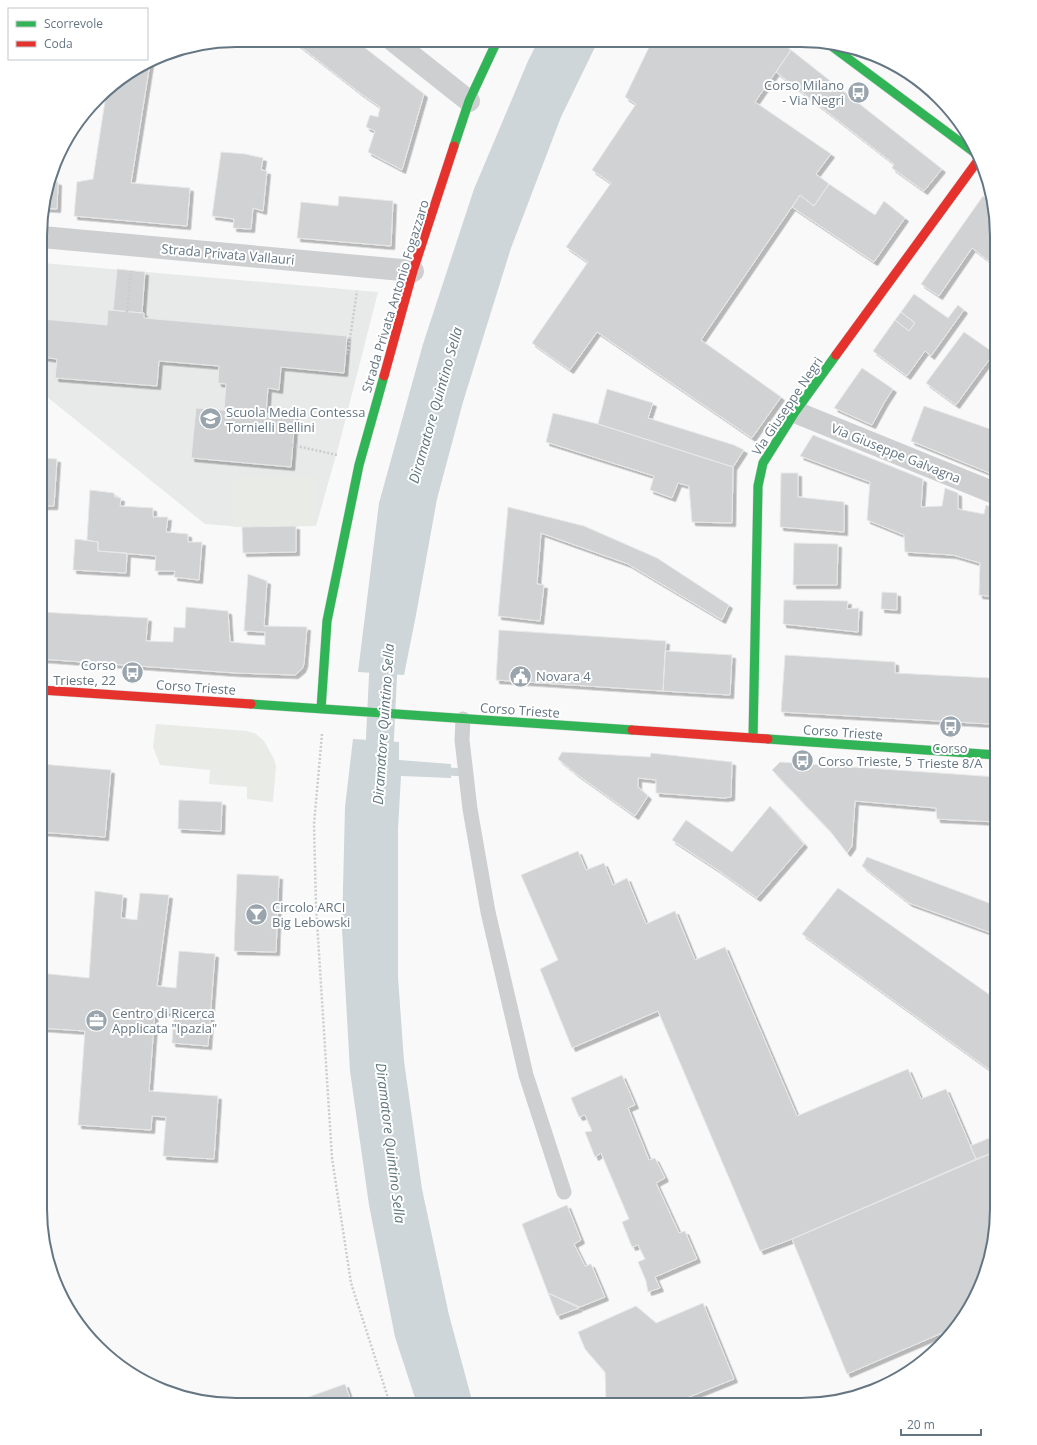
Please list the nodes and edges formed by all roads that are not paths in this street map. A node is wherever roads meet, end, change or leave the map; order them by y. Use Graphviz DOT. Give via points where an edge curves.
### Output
graph roads {
  1 [pos="401,47"];
  2 [pos="494,47"];
  3 [pos="838,51"];
  4 [pos="469,101"];
  5 [pos="970,150"];
  6 [pos="975,162"];
  7 [pos="47,238"];
  8 [pos="413,271"];
  9 [pos="795,412"];
  10 [pos="990,491"];
  11 [pos="47,690"];
  12 [pos="321,709"];
  13 [pos="463,719"];
  14 [pos="753,738"];
  15 [pos="990,755"];
  16 [pos="564,1192"];
  1 -- 4 [label="street"];
  2 -- 4 [label="street, Strada Privata Antonio Fogazzaro"];
  3 -- 5 [label="street"];
  4 -- 8 [label="street, Strada Privata Antonio Fogazzaro"];
  6 -- 9 [label="street, Via Giuseppe Negri"];
  7 -- 8 [label="street, Strada Privata Vallauri"];
  8 -- 12 [label="street, Strada Privata Antonio Fogazzaro" via="359,465 327,621"];
  9 -- 10 [label="street, Via Giuseppe Galvagna"];
  9 -- 14 [label="street, Via Giuseppe Negri" via="763,464 758,486"];
  11 -- 12 [label="street, Corso Trieste"];
  12 -- 13 [label="street, Corso Trieste"];
  13 -- 14 [label="street, Corso Trieste"];
  13 -- 16 [label="lane" via="462,740 467,784 488,912 526,1075"];
  14 -- 15 [label="street, Corso Trieste"];
}
